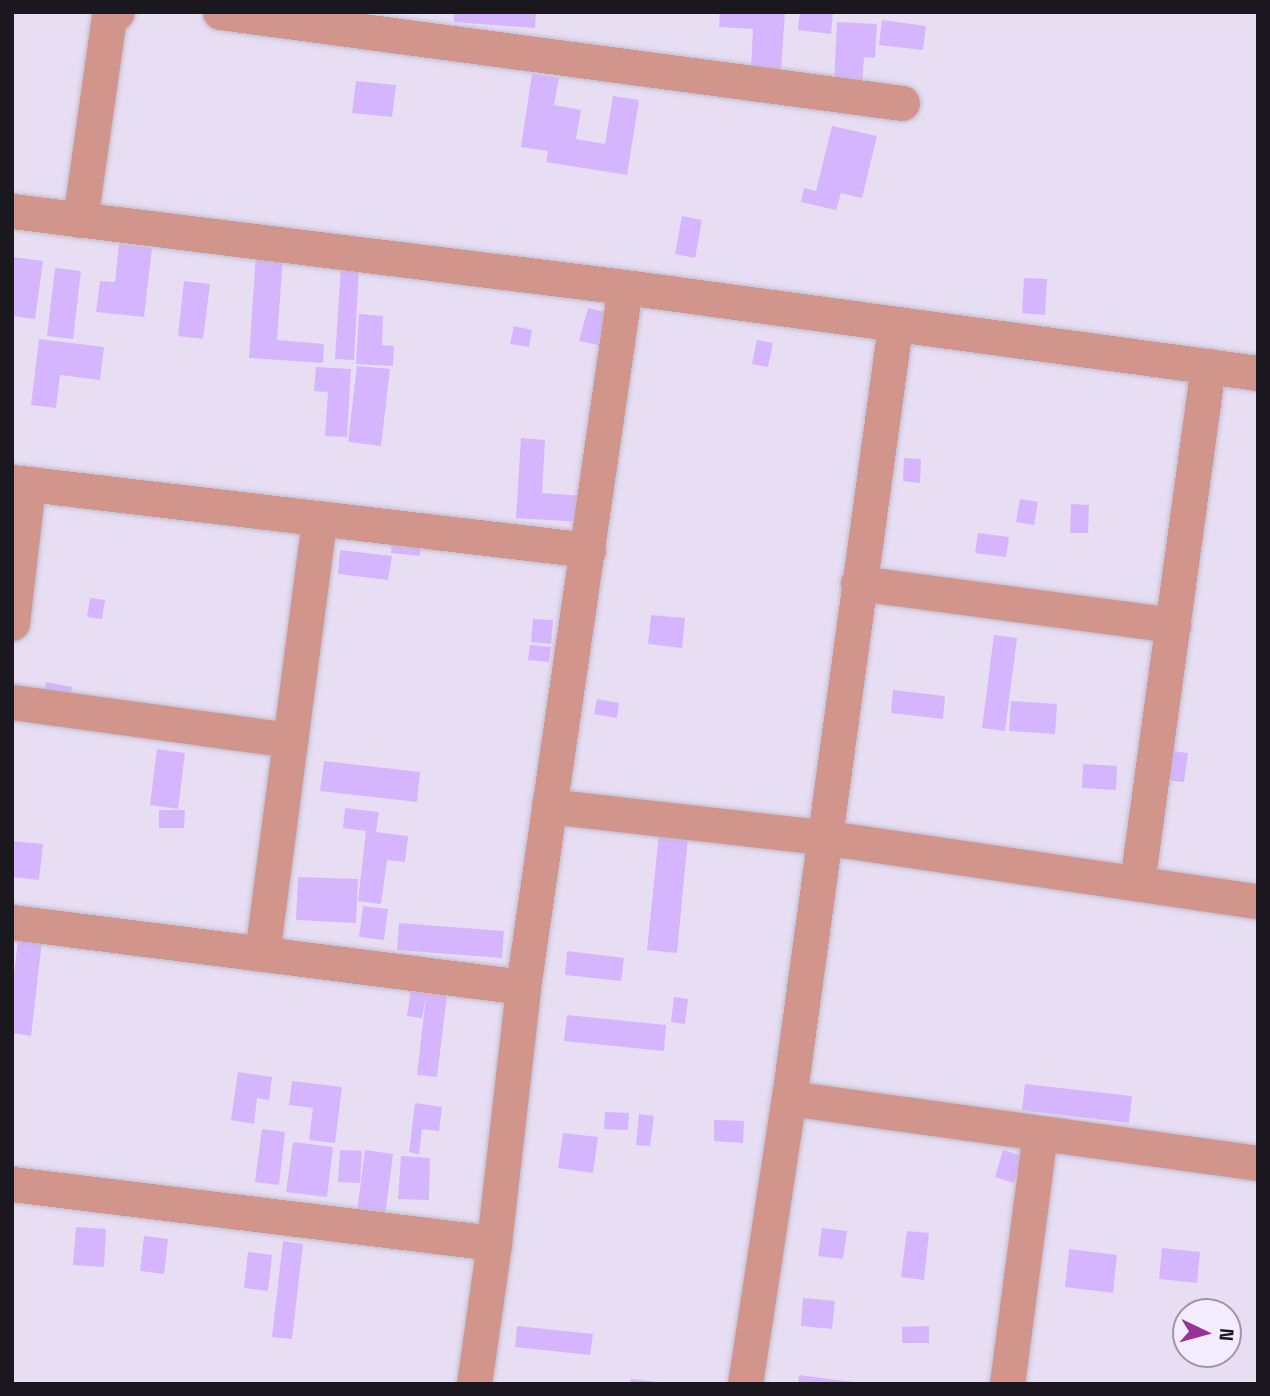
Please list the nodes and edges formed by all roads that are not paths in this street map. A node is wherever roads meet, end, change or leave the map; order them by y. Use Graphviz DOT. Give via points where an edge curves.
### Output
graph roads {
  1 [pos="117,12"];
  2 [pos="220,12"];
  3 [pos="902,103"];
  4 [pos="12,211"];
  5 [pos="80,220"];
  6 [pos="625,287"];
  7 [pos="895,326"];
  8 [pos="1208,366"];
  9 [pos="1258,373"];
  10 [pos="20,483"];
  11 [pos="319,519"];
  12 [pos="588,550"];
  13 [pos="858,583"];
  14 [pos="12,623"];
  15 [pos="1173,625"];
  16 [pos="12,702"];
  17 [pos="290,740"];
  18 [pos="549,806"];
  19 [pos="822,837"];
  20 [pos="1137,883"];
  21 [pos="1258,901"];
  22 [pos="12,922"];
  23 [pos="262,954"];
  24 [pos="523,987"];
  25 [pos="789,1098"];
  26 [pos="1040,1134"];
  27 [pos="1258,1163"];
  28 [pos="12,1184"];
  29 [pos="494,1243"];
  30 [pos="474,1384"];
  31 [pos="744,1384"];
  32 [pos="1007,1384"];
  1 -- 5 [label="street" via="109,17"];
  2 -- 3 [label="street"];
  4 -- 5 [label="street"];
  5 -- 6 [label="street"];
  6 -- 7 [label="street"];
  6 -- 12 [label="street"];
  7 -- 8 [label="street"];
  7 -- 13 [label="street"];
  8 -- 9 [label="street"];
  8 -- 15 [label="street"];
  10 -- 11 [label="street"];
  10 -- 14 [label="street"];
  11 -- 12 [label="street"];
  11 -- 17 [label="street"];
  12 -- 18 [label="street"];
  13 -- 15 [label="street"];
  13 -- 19 [label="street"];
  15 -- 20 [label="street"];
  16 -- 17 [label="street"];
  17 -- 23 [label="street"];
  18 -- 19 [label="street"];
  18 -- 24 [label="street"];
  19 -- 20 [label="street"];
  19 -- 25 [label="street"];
  20 -- 21 [label="street"];
  22 -- 23 [label="street"];
  23 -- 24 [label="street"];
  24 -- 29 [label="street"];
  25 -- 26 [label="street"];
  25 -- 31 [label="street"];
  26 -- 27 [label="street"];
  26 -- 32 [label="street"];
  28 -- 29 [label="street"];
  29 -- 30 [label="street"];
}
